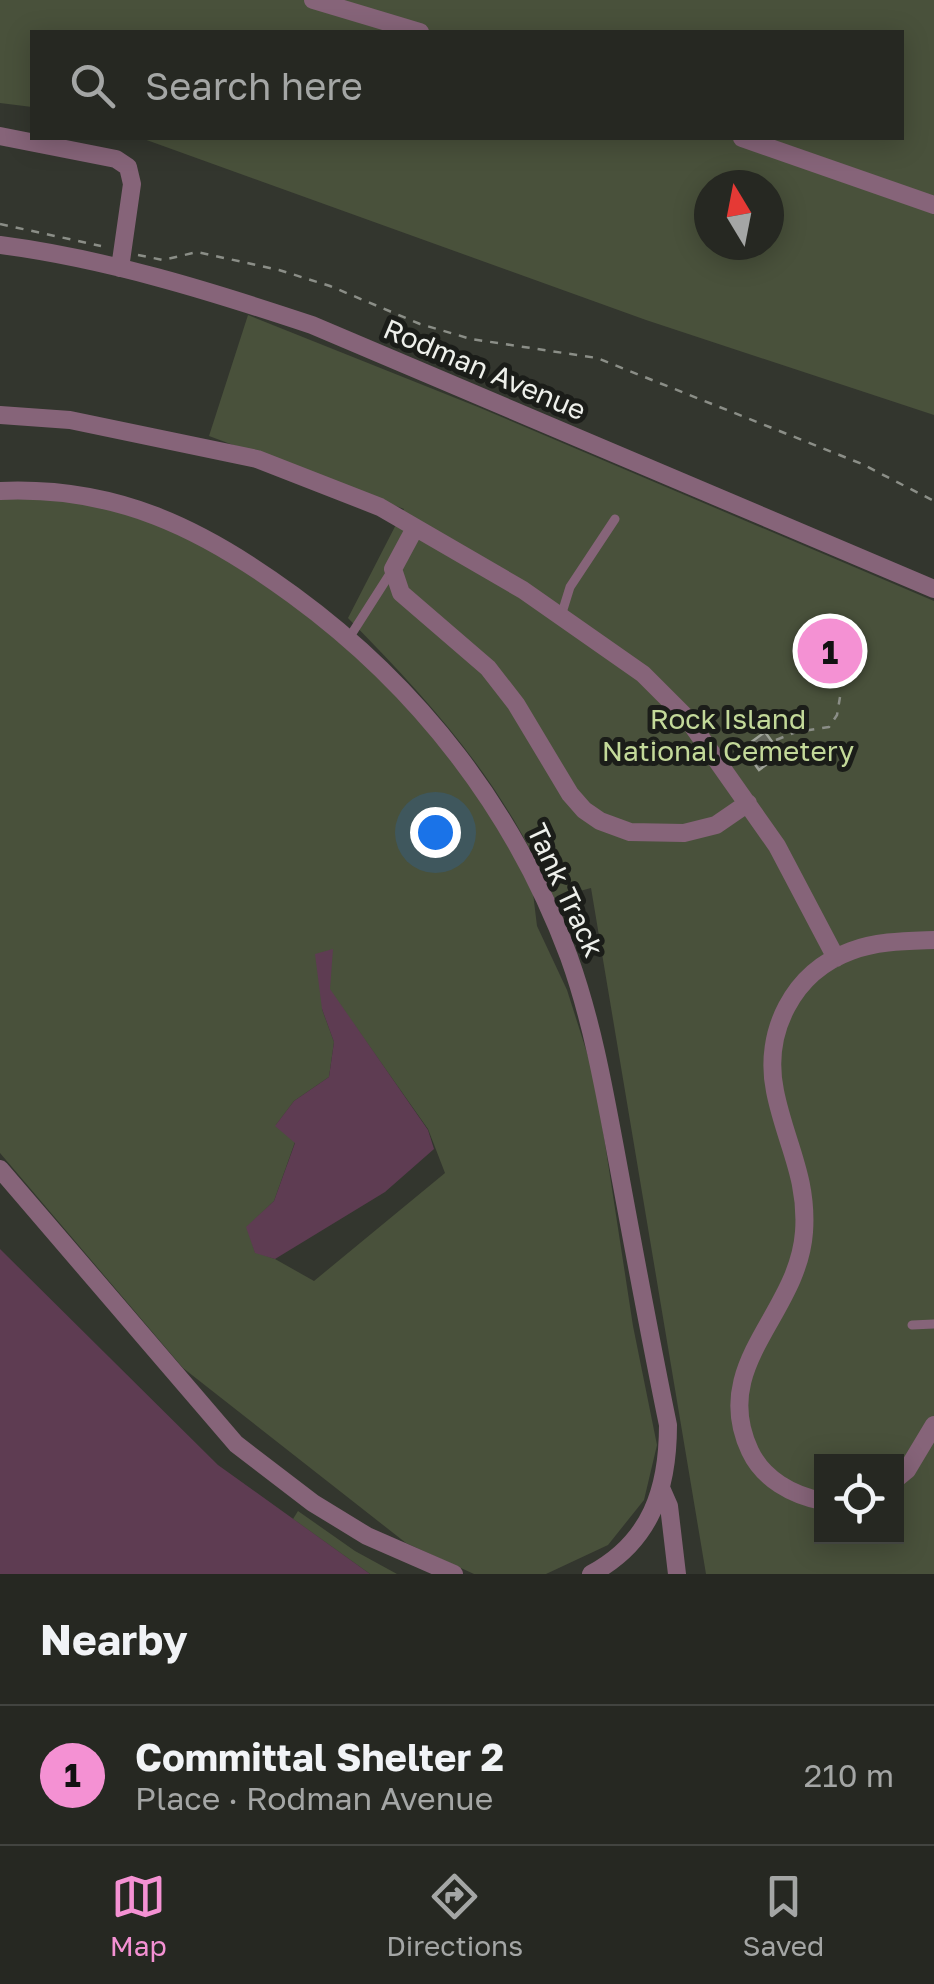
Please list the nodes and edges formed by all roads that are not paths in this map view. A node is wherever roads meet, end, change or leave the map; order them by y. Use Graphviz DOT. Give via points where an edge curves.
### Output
graph roads {
  1 [pos="313,0"];
  2 [pos="413,30"];
  3 [pos="0,136"];
  4 [pos="748,140"];
  5 [pos="934,206"];
  6 [pos="0,245"];
  7 [pos="121,260"];
  8 [pos="0,415"];
  9 [pos="0,491"];
  10 [pos="615,519"];
  11 [pos="415,528"];
  12 [pos="393,570"];
  13 [pos="934,588"];
  14 [pos="561,616"];
  15 [pos="349,638"];
  16 [pos="748,803"];
  17 [pos="934,940"];
  18 [pos="836,958"];
  19 [pos="0,1169"];
  20 [pos="934,1324"];
  21 [pos="912,1325"];
  22 [pos="934,1425"];
  23 [pos="904,1473"];
  24 [pos="662,1490"];
  25 [pos="814,1498"];
  26 [pos="454,1574"];
  27 [pos="591,1574"];
  28 [pos="677,1574"];
  1 -- 2 [label="street"];
  3 -- 7 [label="street" via="128,167 132,184"];
  4 -- 5 [label="street"];
  6 -- 7 [label="street, Rodman Avenue"];
  7 -- 13 [label="street, Rodman Avenue" via="312,325"];
  8 -- 11 [label="street" via="70,420 257,459 380,507"];
  9 -- 15 [label="street, Tank Track" via="72,493 168,518 236,554"];
  10 -- 14 [label="lane" via="570,587"];
  11 -- 12 [label="street"];
  11 -- 14 [label="street"];
  12 -- 15 [label="lane"];
  12 -- 16 [label="street" via="401,594 488,668 584,810 614,828 669,834 716,825"];
  14 -- 16 [label="street" via="654,685 697,730"];
  15 -- 24 [label="street, Tank Track" via="471,772 531,866 570,960 602,1081 668,1425"];
  16 -- 18 [label="street"];
  17 -- 18 [label="street" via="867,946"];
  18 -- 25 [label="street" via="795,993 772,1046 776,1095 802,1176 804,1237 786,1294 746,1363 737,1408 758,1466 788,1490"];
  19 -- 26 [label="street" via="236,1444 366,1536"];
  20 -- 21 [label="lane"];
  22 -- 23 [label="street"];
  24 -- 27 [label="street, Tank Track" via="627,1546"];
  24 -- 28 [label="street"];
}
